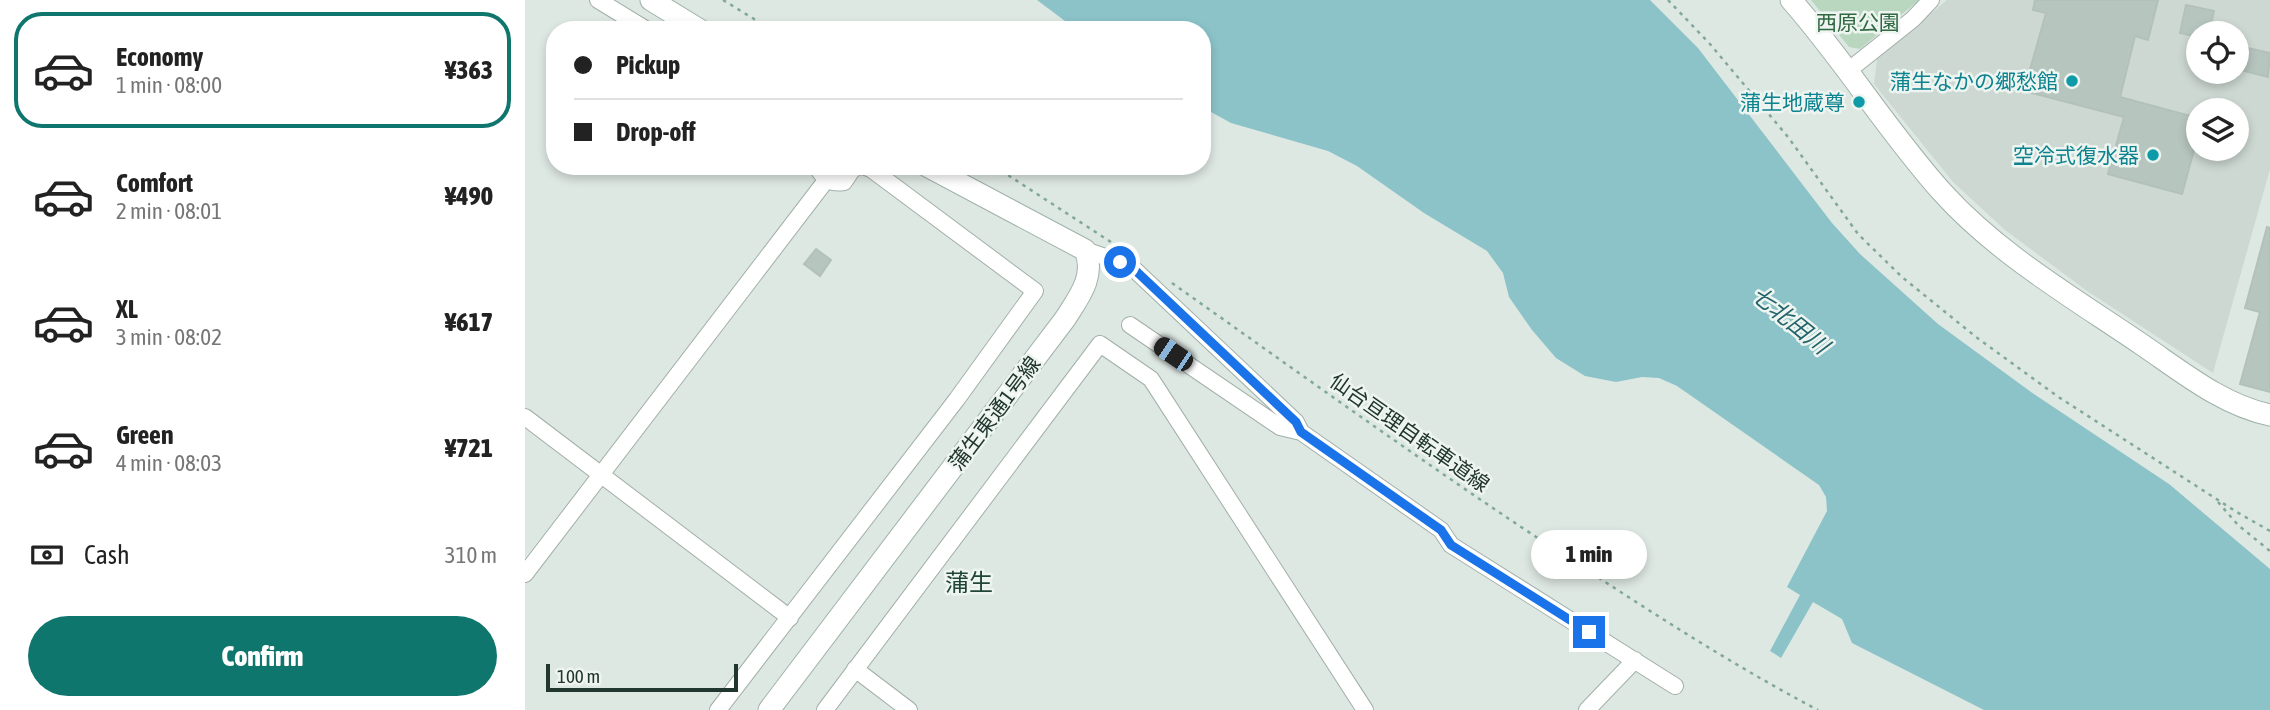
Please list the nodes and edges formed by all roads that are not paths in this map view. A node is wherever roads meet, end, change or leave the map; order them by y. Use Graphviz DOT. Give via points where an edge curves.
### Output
graph roads {
  1 [pos="598,0"];
  2 [pos="651,0"];
  3 [pos="1791,0"];
  4 [pos="1931,0"];
  5 [pos="632,21"];
  6 [pos="685,21"];
  7 [pos="1849,70"];
  8 [pos="823,175"];
  9 [pos="826,175"];
  10 [pos="849,175"];
  11 [pos="879,175"];
  12 [pos="944,175"];
  13 [pos="1085,250"];
  14 [pos="1130,325"];
  15 [pos="2270,415"];
  16 [pos="525,417"];
  17 [pos="1301,432"];
  18 [pos="600,474"];
  19 [pos="525,574"];
  20 [pos="790,618"];
  21 [pos="1635,660"];
  22 [pos="855,669"];
  23 [pos="1675,686"];
  24 [pos="718,710"];
  25 [pos="769,710"];
  26 [pos="825,710"];
  27 [pos="909,710"];
  28 [pos="1365,710"];
  29 [pos="1587,710"];
  1 -- 5 [label="street"];
  2 -- 6 [label="street"];
  3 -- 7 [label="street"];
  4 -- 7 [label="street"];
  7 -- 15 [label="street" via="1943,194 2016,260 2209,390 2246,409"];
  8 -- 18 [label="street"];
  9 -- 10 [label="street" via="836,184"];
  11 -- 20 [label="street" via="1035,291"];
  12 -- 13 [label="street"];
  13 -- 17 [label="street" via="1136,271 1296,422"];
  13 -- 25 [label="street, 蒲生東通1号線" via="1087,281 1065,319"];
  14 -- 17 [label="street" via="1280,426"];
  16 -- 18 [label="street"];
  17 -- 21 [label="street" via="1441,530 1451,545"];
  18 -- 19 [label="street"];
  18 -- 20 [label="street"];
  20 -- 24 [label="street"];
  21 -- 23 [label="street"];
  21 -- 29 [label="street"];
  22 -- 26 [label="street"];
  22 -- 27 [label="street"];
  22 -- 28 [label="street" via="1100,344 1151,379"];
}
